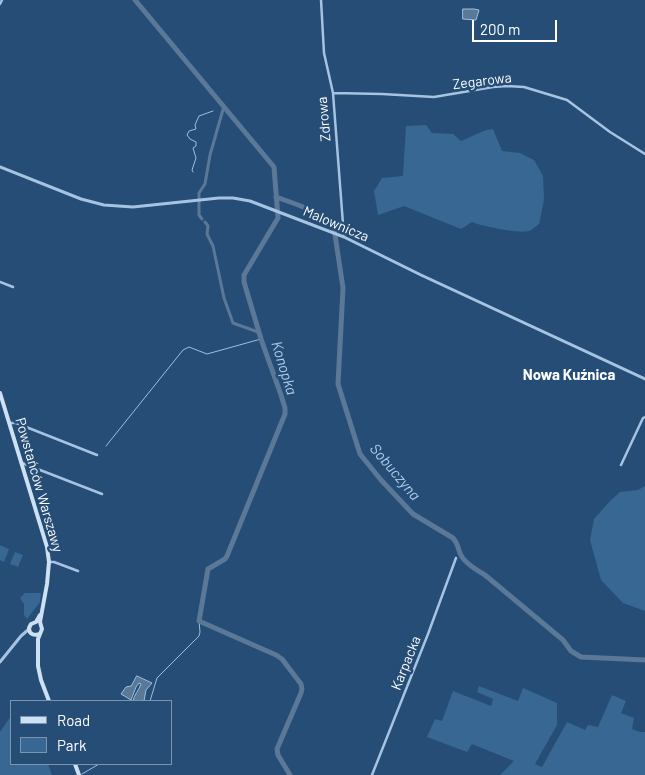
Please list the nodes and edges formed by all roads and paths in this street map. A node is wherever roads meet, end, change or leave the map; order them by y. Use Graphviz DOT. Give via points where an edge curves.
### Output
graph roads {
  1 [pos="2,0"];
  2 [pos="320,0"];
  3 [pos="0,4"];
  4 [pos="333,93"];
  5 [pos="645,154"];
  6 [pos="0,167"];
  7 [pos="344,236"];
  8 [pos="0,282"];
  9 [pos="13,287"];
  10 [pos="645,379"];
  11 [pos="0,393"];
  12 [pos="645,417"];
  13 [pos="10,423"];
  14 [pos="96,455"];
  15 [pos="22,463"];
  16 [pos="621,465"];
  17 [pos="102,494"];
  18 [pos="456,558"];
  19 [pos="49,562"];
  20 [pos="78,571"];
  21 [pos="38,624"];
  22 [pos="29,629"];
  23 [pos="35,634"];
  24 [pos="18,640"];
  25 [pos="0,662"];
  26 [pos="49,700"];
  27 [pos="372,775"];
  1 -- 3 [label="street"];
  2 -- 4 [label="street, Zdrowa" via="324,53"];
  4 -- 5 [label="street, Zegarowa" via="434,97 493,87 524,87 567,100"];
  4 -- 7 [label="street, Zdrowa"];
  6 -- 7 [label="street, Malownicza" via="104,205 126,207 233,198 250,201"];
  7 -- 10 [label="street, Malownicza" via="420,275"];
  8 -- 9 [label="street"];
  11 -- 13 [label="main road, Powstańców Warszawy"];
  12 -- 16 [label="street"];
  13 -- 14 [label="street"];
  13 -- 15 [label="main road, Powstańców Warszawy"];
  15 -- 17 [label="street"];
  15 -- 19 [label="main road, Powstańców Warszawy"];
  18 -- 27 [label="street, Karpacka"];
  19 -- 20 [label="street"];
  19 -- 21 [label="main road, Powstańców Warszawy"];
  21 -- 22 [label="main road" via="31,624"];
  21 -- 23 [label="main road, Powstańców Warszawy" via="42,629"];
  22 -- 23 [label="main road"];
  22 -- 24 [label="street"];
  23 -- 24 [label="street" via="26,634"];
  23 -- 26 [label="main road" via="39,673"];
  24 -- 25 [label="street"];
}
